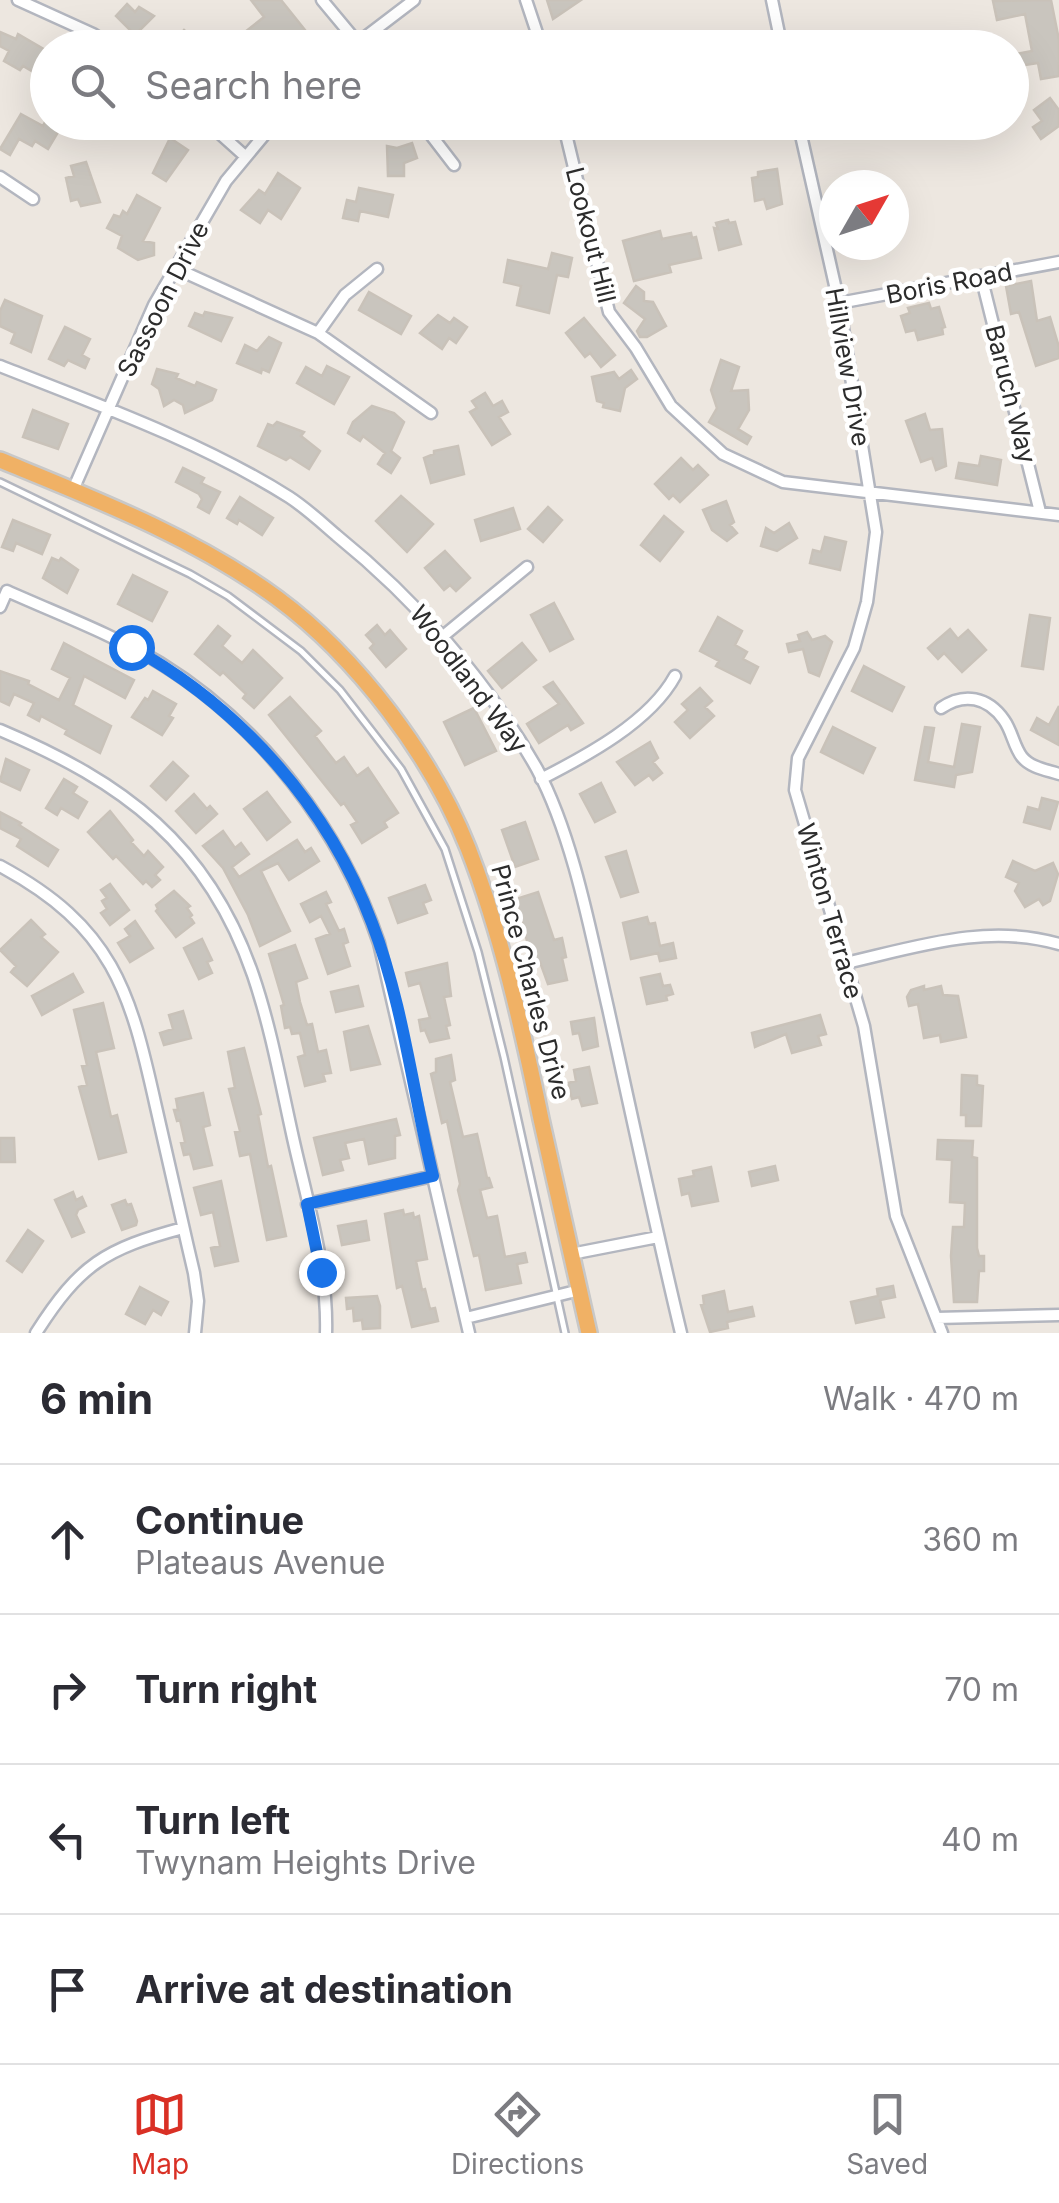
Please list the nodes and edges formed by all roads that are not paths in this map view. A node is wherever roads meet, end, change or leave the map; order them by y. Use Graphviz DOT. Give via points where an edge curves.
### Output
graph roads {
  1 [pos="18,0"];
  2 [pos="322,0"];
  3 [pos="414,0"];
  4 [pos="526,0"];
  5 [pos="772,0"];
  6 [pos="84,30"];
  7 [pos="345,30"];
  8 [pos="377,30"];
  9 [pos="536,30"];
  10 [pos="778,30"];
  11 [pos="227,140"];
  12 [pos="261,140"];
  13 [pos="435,140"];
  14 [pos="567,140"];
  15 [pos="802,140"];
  16 [pos="246,157"];
  17 [pos="454,165"];
  18 [pos="0,177"];
  19 [pos="32,200"];
  20 [pos="1059,262"];
  21 [pos="175,268"];
  22 [pos="378,269"];
  23 [pos="981,276"];
  24 [pos="839,303"];
  25 [pos="318,333"];
  26 [pos="0,366"];
  27 [pos="108,409"];
  28 [pos="431,413"];
  29 [pos="0,460"];
  30 [pos="0,482"];
  31 [pos="73,490"];
  32 [pos="870,494"];
  33 [pos="1040,512"];
  34 [pos="1059,514"];
  35 [pos="528,568"];
  36 [pos="0,608"];
  37 [pos="442,637"];
  38 [pos="675,676"];
  39 [pos="941,708"];
  40 [pos="0,730"];
  41 [pos="1059,774"];
  42 [pos="541,779"];
  43 [pos="0,866"];
  44 [pos="1059,944"];
  45 [pos="846,963"];
  46 [pos="433,1176"];
  47 [pos="307,1204"];
  48 [pos="183,1228"];
  49 [pos="658,1237"];
  50 [pos="572,1254"];
  51 [pos="580,1290"];
  52 [pos="557,1296"];
  53 [pos="1059,1314"];
  54 [pos="466,1318"];
  55 [pos="936,1318"];
  56 [pos="36,1333"];
  57 [pos="195,1333"];
  58 [pos="326,1333"];
  59 [pos="469,1333"];
  60 [pos="565,1333"];
  61 [pos="590,1333"];
  62 [pos="681,1333"];
  63 [pos="942,1333"];
  1 -- 6 [label="street"];
  2 -- 7 [label="street"];
  3 -- 8 [label="street"];
  4 -- 9 [label="street"];
  5 -- 10 [label="street"];
  11 -- 16 [label="street"];
  12 -- 16 [label="street, Sassoon Drive"];
  13 -- 17 [label="street"];
  14 -- 32 [label="street, Lookout Hill" via="608,312 672,406 724,454 783,482"];
  15 -- 24 [label="street, Hillview Drive"];
  16 -- 21 [label="street, Sassoon Drive"];
  18 -- 19 [label="street"];
  20 -- 23 [label="street, Boris Road"];
  21 -- 25 [label="street"];
  21 -- 27 [label="street, Sassoon Drive"];
  22 -- 25 [label="street" via="345,295"];
  23 -- 24 [label="street, Boris Road"];
  23 -- 33 [label="street, Baruch Way"];
  24 -- 32 [label="street, Hillview Drive"];
  25 -- 28 [label="street"];
  26 -- 27 [label="street, Woodland Way"];
  27 -- 31 [label="street, Sassoon Drive"];
  27 -- 37 [label="street, Woodland Way" via="293,500"];
  29 -- 31 [label="highway, Prince Charles Drive"];
  30 -- 52 [label="lane" via="228,596 301,651 401,769 445,850 473,936"];
  31 -- 50 [label="highway, Prince Charles Drive" via="202,550 278,598 381,701 435,779 468,847 493,922"];
  32 -- 33 [label="street, Lookout Hill"];
  32 -- 45 [label="street, Winton Terrace" via="876,532 866,602 854,648 798,758 795,790"];
  33 -- 34 [label="street, Lookout Hill"];
  35 -- 37 [label="street"];
  36 -- 46 [label="street" via="7,591 182,677 254,739 294,785 344,861 372,922"];
  37 -- 42 [label="street, Woodland Way"];
  38 -- 42 [label="street" via="591,754"];
  39 -- 41 [label="street" via="962,698 989,704 1020,755"];
  40 -- 47 [label="street" via="78,766 131,800 206,882 254,977"];
  42 -- 49 [label="street, Woodland Way" via="567,845 594,948"];
  43 -- 48 [label="street" via="74,918 124,988"];
  44 -- 45 [label="street" via="984,935"];
  45 -- 55 [label="street, Winton Terrace" via="864,1026 896,1216"];
  46 -- 47 [label="street"];
  46 -- 54 [label="street"];
  47 -- 58 [label="street"];
  48 -- 56 [label="street" via="126,1244 93,1263"];
  48 -- 57 [label="street" via="198,1301"];
  49 -- 50 [label="street"];
  49 -- 62 [label="street, Woodland Way"];
  50 -- 51 [label="highway, Prince Charles Drive"];
  51 -- 52 [label="street"];
  51 -- 61 [label="highway, Prince Charles Drive"];
  52 -- 54 [label="street"];
  52 -- 60 [label="lane"];
  53 -- 55 [label="street"];
  54 -- 59 [label="street"];
  55 -- 63 [label="street, Winton Terrace"];
}
